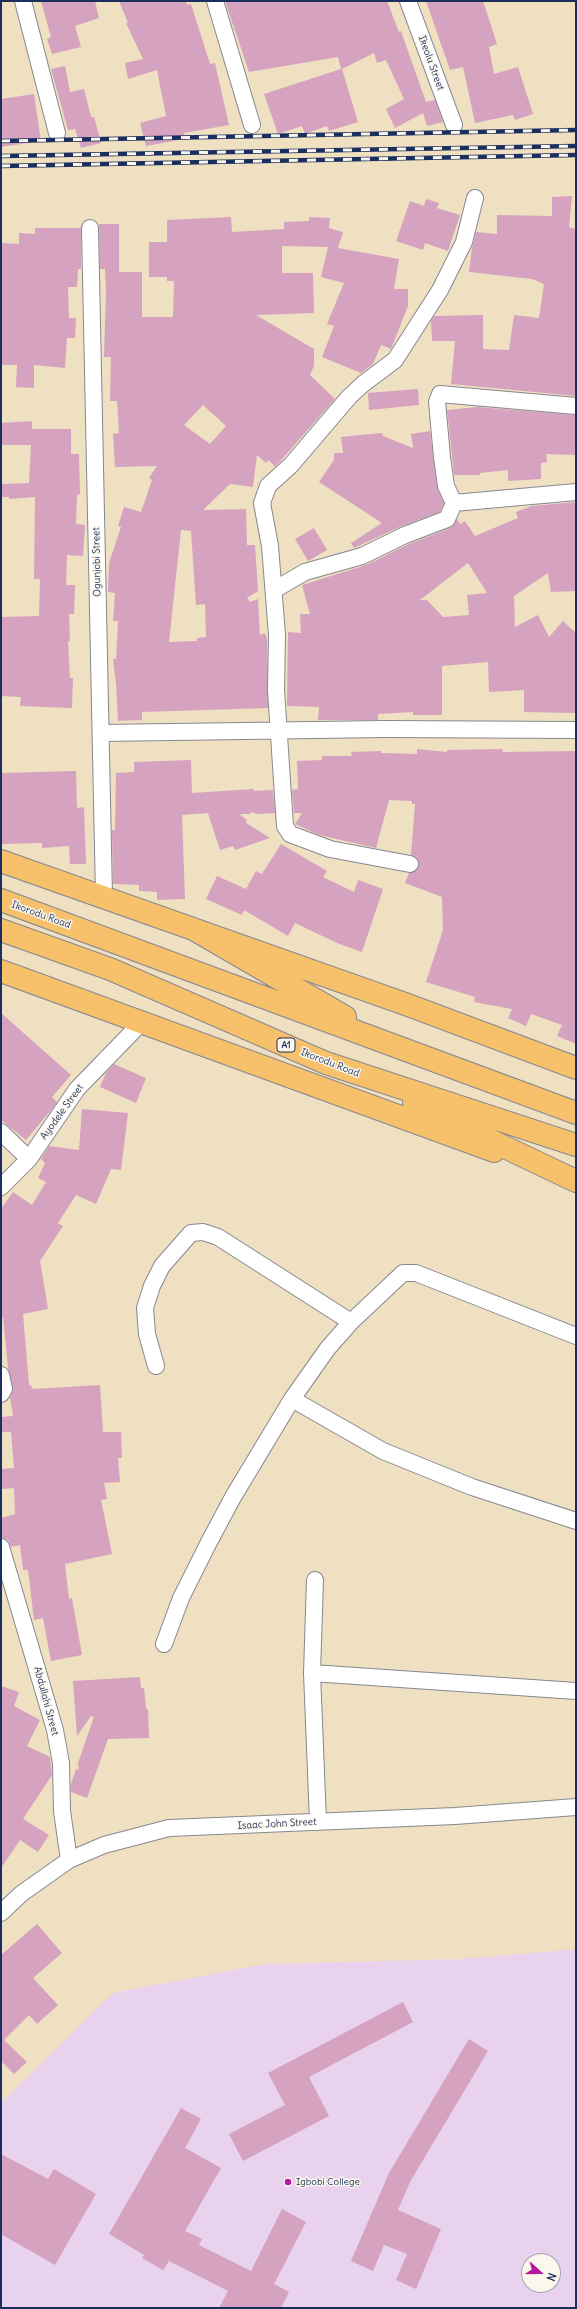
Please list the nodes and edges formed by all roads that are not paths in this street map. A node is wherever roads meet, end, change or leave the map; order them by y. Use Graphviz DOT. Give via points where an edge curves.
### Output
graph roads {
  1 [pos="23,1"];
  2 [pos="215,1"];
  3 [pos="408,1"];
  4 [pos="252,125"];
  5 [pos="454,125"];
  6 [pos="57,133"];
  7 [pos="475,198"];
  8 [pos="90,228"];
  9 [pos="576,406"];
  10 [pos="576,492"];
  11 [pos="454,503"];
  12 [pos="274,590"];
  13 [pos="278,730"];
  14 [pos="576,730"];
  15 [pos="101,733"];
  16 [pos="1,861"];
  17 [pos="410,864"];
  18 [pos="104,896"];
  19 [pos="1,900"];
  20 [pos="1,930"];
  21 [pos="197,931"];
  22 [pos="1,971"];
  23 [pos="143,1021"];
  24 [pos="398,1048"];
  25 [pos="326,1063"];
  26 [pos="576,1068"];
  27 [pos="576,1113"];
  28 [pos="1,1132"];
  29 [pos="576,1145"];
  30 [pos="29,1159"];
  31 [pos="576,1181"];
  32 [pos="1,1187"];
  33 [pos="351,1322"];
  34 [pos="576,1336"];
  35 [pos="156,1366"];
  36 [pos="1,1374"];
  37 [pos="1,1394"];
  38 [pos="292,1399"];
  39 [pos="576,1521"];
  40 [pos="1,1547"];
  41 [pos="315,1580"];
  42 [pos="164,1644"];
  43 [pos="312,1672"];
  44 [pos="576,1691"];
  45 [pos="576,1807"];
  46 [pos="318,1822"];
  47 [pos="69,1860"];
  48 [pos="1,1912"];
  1 -- 6 [label="street"];
  2 -- 4 [label="street"];
  3 -- 5 [label="street, Ikeolu Street"];
  7 -- 12 [label="street" via="461,249 440,290 395,360 349,397 291,465 268,486 262,503 270,546"];
  8 -- 15 [label="street, Ogunjobi Street"];
  9 -- 11 [label="street" via="440,394 437,402 442,457 446,486"];
  10 -- 11 [label="street"];
  11 -- 12 [label="street" via="447,519 405,535 362,556 305,572"];
  12 -- 13 [label="street"];
  13 -- 14 [label="street"];
  13 -- 15 [label="street"];
  13 -- 17 [label="street" via="285,826 290,834 330,849"];
  15 -- 18 [label="street, Ogunjobi Street"];
  16 -- 18 [label="main road"];
  18 -- 21 [label="main road"];
  19 -- 24 [label="main road, Ikorodu Road"];
  20 -- 25 [label="main road, Ikorodu Road / A1" via="110,969"];
  21 -- 24 [label="main road"];
  21 -- 26 [label="main road" via="408,1005"];
  22 -- 23 [label="main road"];
  23 -- 30 [label="street, Ayodele Street" via="76,1089"];
  23 -- 31 [label="main road"];
  24 -- 27 [label="main road, Ikorodu Road"];
  25 -- 29 [label="main road, Ikorodu Road / A1"];
  25 -- 31 [label="main road"];
  28 -- 30 [label="street"];
  30 -- 32 [label="street, Ayodele Street"];
  33 -- 34 [label="street" via="403,1273 416,1272"];
  33 -- 35 [label="street" via="218,1237 203,1232 191,1233 162,1266 145,1308 147,1334"];
  33 -- 38 [label="street" via="328,1348"];
  36 -- 37 [label="street" via="4,1389"];
  38 -- 39 [label="street" via="383,1451 472,1488"];
  38 -- 42 [label="street" via="229,1503 182,1598"];
  40 -- 47 [label="street, Abdullahi Street" via="55,1730 61,1762 62,1810"];
  41 -- 43 [label="street"];
  43 -- 44 [label="street"];
  43 -- 46 [label="street"];
  45 -- 46 [label="street, Isaac John Street"];
  46 -- 47 [label="street, Isaac John Street" via="169,1828 104,1845"];
  47 -- 48 [label="street, Isaac John Street" via="21,1894"];
}
